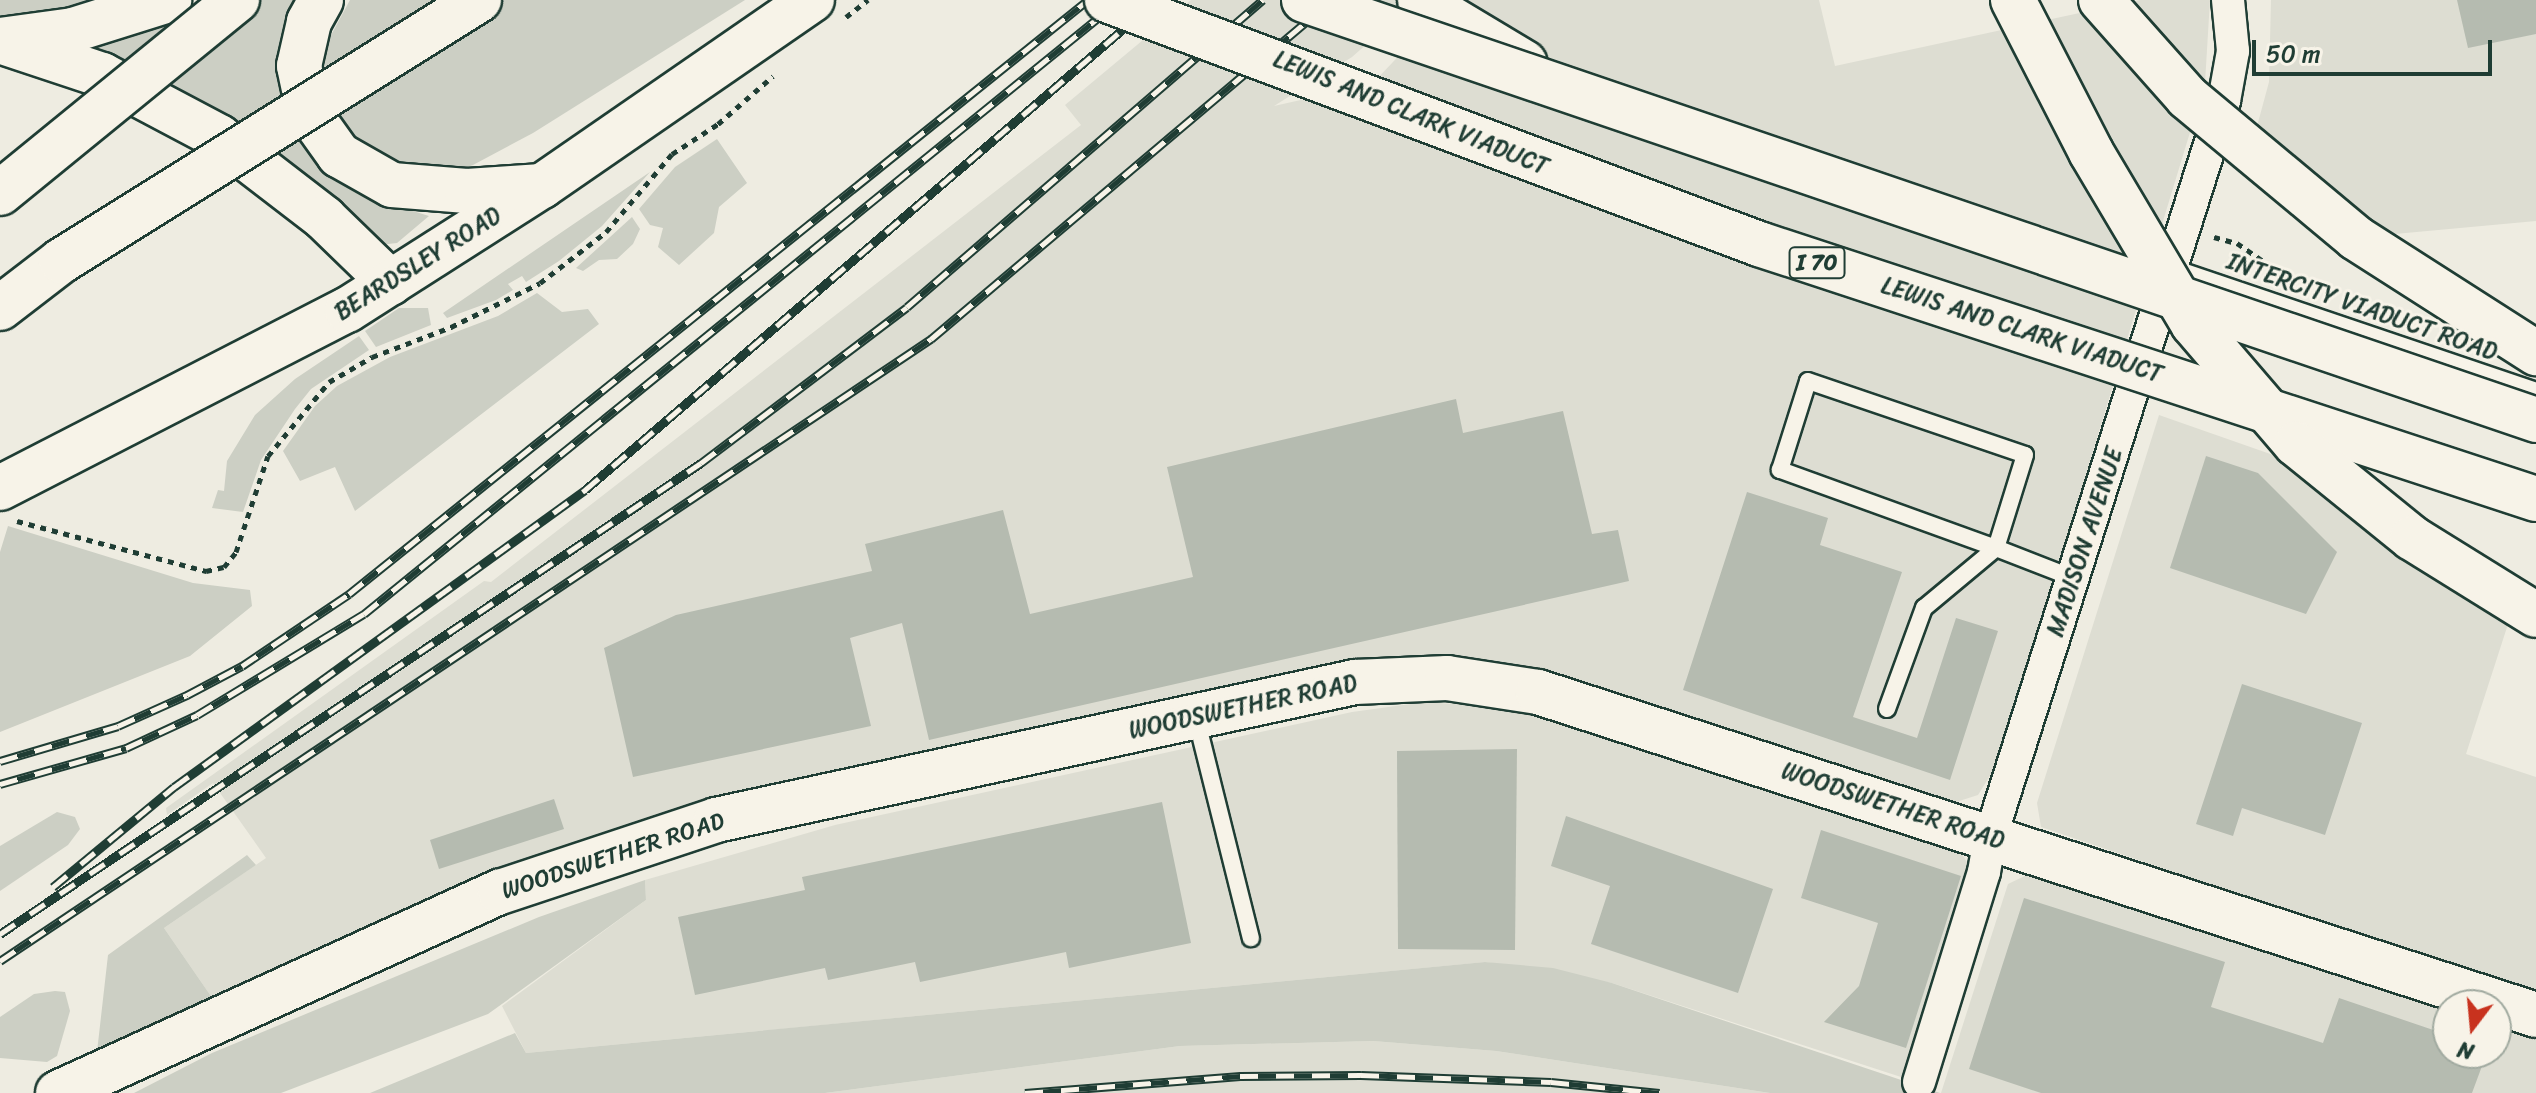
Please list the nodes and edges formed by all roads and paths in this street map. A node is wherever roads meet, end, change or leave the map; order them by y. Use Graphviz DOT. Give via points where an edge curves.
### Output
graph roads {
  1 [pos="169,0"];
  2 [pos="237,0"];
  3 [pos="321,0"];
  4 [pos="479,0"];
  5 [pos="868,0"];
  6 [pos="1107,0"];
  7 [pos="1304,0"];
  8 [pos="1420,0"];
  9 [pos="2013,0"];
  10 [pos="2101,0"];
  11 [pos="2228,0"];
  12 [pos="828,10"];
  13 [pos="0,41"];
  14 [pos="786,65"];
  15 [pos="1592,95"];
  16 [pos="542,186"];
  17 [pos="0,193"];
  18 [pos="2173,268"];
  19 [pos="391,283"];
  20 [pos="0,308"];
  21 [pos="2536,353"];
  22 [pos="2536,391"];
  23 [pos="2536,420"];
  24 [pos="2536,499"];
  25 [pos="4,506"];
  26 [pos="1996,548"];
  27 [pos="2073,578"];
  28 [pos="2536,615"];
  29 [pos="1887,709"];
  30 [pos="1196,716"];
  31 [pos="1990,838"];
  32 [pos="1251,938"];
  33 [pos="2536,1015"];
  34 [pos="1919,1082"];
  35 [pos="58,1093"];
  1 -- 13 [label="main road" via="73,30"];
  2 -- 17 [label="main road, bridge"];
  3 -- 16 [label="main road" via="309,22 299,66 309,113 339,155 392,185 467,191"];
  4 -- 20 [label="main road, bridge" via="61,261"];
  5 -- 12 [label="path"];
  6 -- 24 [label="main road, LEWIS AND CLARK VIADUCT / I 70, bridge" via="1759,244"];
  7 -- 15 [label="main road, bridge"];
  8 -- 15 [label="main road, bridge" via="1457,26"];
  9 -- 28 [label="main road, bridge" via="2091,152 2193,324 2296,444 2412,538"];
  10 -- 21 [label="main road, bridge" via="2187,97 2356,238"];
  11 -- 18 [label="street, MADISON AVENUE" via="2233,51 2224,101"];
  12 -- 16 [label="main road, BEARDSLEY ROAD"];
  13 -- 19 [label="main road" via="102,75 219,137 324,218"];
  14 -- 25 [label="path" via="718,124 672,154 606,232 540,283 451,327 372,357 329,382 268,456 236,552 224,567 206,571 16,520"];
  15 -- 23 [label="main road, bridge"];
  16 -- 19 [label="main road, BEARDSLEY ROAD"];
  18 -- 22 [label="lane, INTERCITY VIADUCT ROAD"];
  18 -- 27 [label="street, MADISON AVENUE"];
  19 -- 25 [label="main road, BEARDSLEY ROAD"];
  26 -- 26 [label="lane" via="2025,455 1808,381 1780,470"];
  26 -- 27 [label="lane"];
  26 -- 29 [label="lane" via="1924,608"];
  27 -- 31 [label="street, MADISON AVENUE"];
  30 -- 31 [label="main road, WOODSWETHER ROAD" via="1355,682 1447,678 1487,684 1538,692"];
  30 -- 32 [label="lane"];
  30 -- 35 [label="main road, WOODSWETHER ROAD" via="716,820 500,892"];
  31 -- 33 [label="main road, WOODSWETHER ROAD"];
  31 -- 34 [label="street, MADISON AVENUE"];
}
